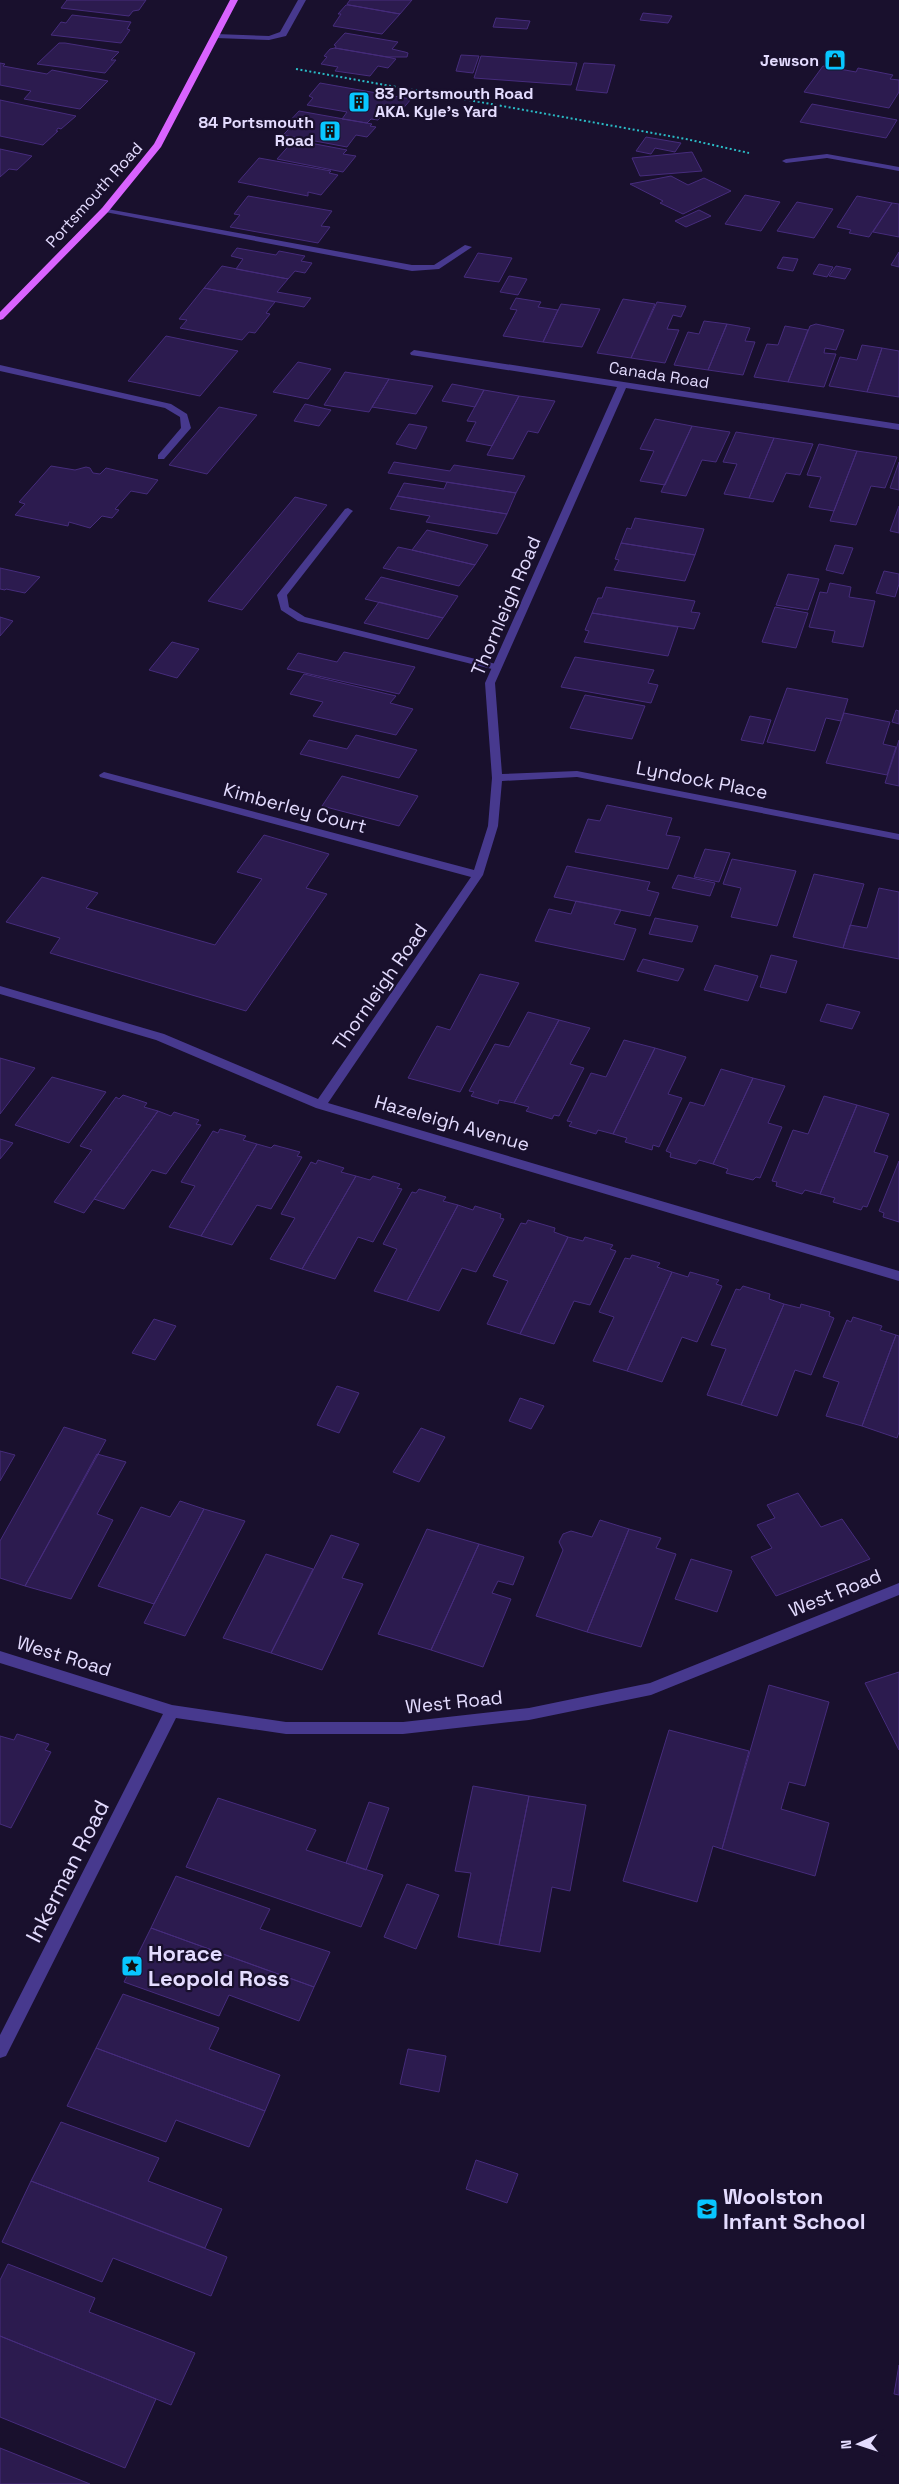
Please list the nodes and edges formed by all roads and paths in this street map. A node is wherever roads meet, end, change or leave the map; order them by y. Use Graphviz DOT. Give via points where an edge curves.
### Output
graph roads {
  1 [pos="234,0"];
  2 [pos="302,0"];
  3 [pos="216,36"];
  4 [pos="293,68"];
  5 [pos="786,161"];
  6 [pos="899,169"];
  7 [pos="105,210"];
  8 [pos="468,247"];
  9 [pos="0,317"];
  10 [pos="414,353"];
  11 [pos="0,368"];
  12 [pos="623,384"];
  13 [pos="899,427"];
  14 [pos="161,457"];
  15 [pos="348,511"];
  16 [pos="496,667"];
  17 [pos="104,775"];
  18 [pos="497,778"];
  19 [pos="899,837"];
  20 [pos="478,876"];
  21 [pos="0,990"];
  22 [pos="320,1104"];
  23 [pos="899,1276"];
  24 [pos="899,1589"];
  25 [pos="0,1657"];
  26 [pos="172,1711"];
  27 [pos="0,2051"];
  1 -- 3 [label="main road, Portsmouth Road"];
  2 -- 3 [label="street" via="283,34 269,38"];
  3 -- 7 [label="main road, Portsmouth Road" via="158,145"];
  4 -- 5 [label="path" via="686,139"];
  5 -- 6 [label="street" via="827,156"];
  7 -- 8 [label="street" via="412,268 436,267"];
  7 -- 9 [label="main road, Portsmouth Road"];
  10 -- 12 [label="street, Canada Road"];
  11 -- 14 [label="street" via="168,406 184,416 186,428"];
  12 -- 13 [label="street, Canada Road"];
  12 -- 16 [label="street, Thornleigh Road"];
  15 -- 16 [label="street" via="282,595 284,608 302,619"];
  16 -- 18 [label="street, Thornleigh Road" via="490,683"];
  17 -- 20 [label="street, Kimberley Court"];
  18 -- 19 [label="street, Lyndock Place" via="577,774"];
  18 -- 20 [label="street, Thornleigh Road" via="493,826"];
  20 -- 22 [label="street, Thornleigh Road"];
  21 -- 22 [label="street, Hazeleigh Avenue" via="160,1037"];
  22 -- 23 [label="street, Hazeleigh Avenue"];
  24 -- 26 [label="street, West Road" via="651,1688 529,1714 403,1728 286,1728"];
  25 -- 26 [label="street, West Road"];
  26 -- 27 [label="street, Inkerman Road"];
}
